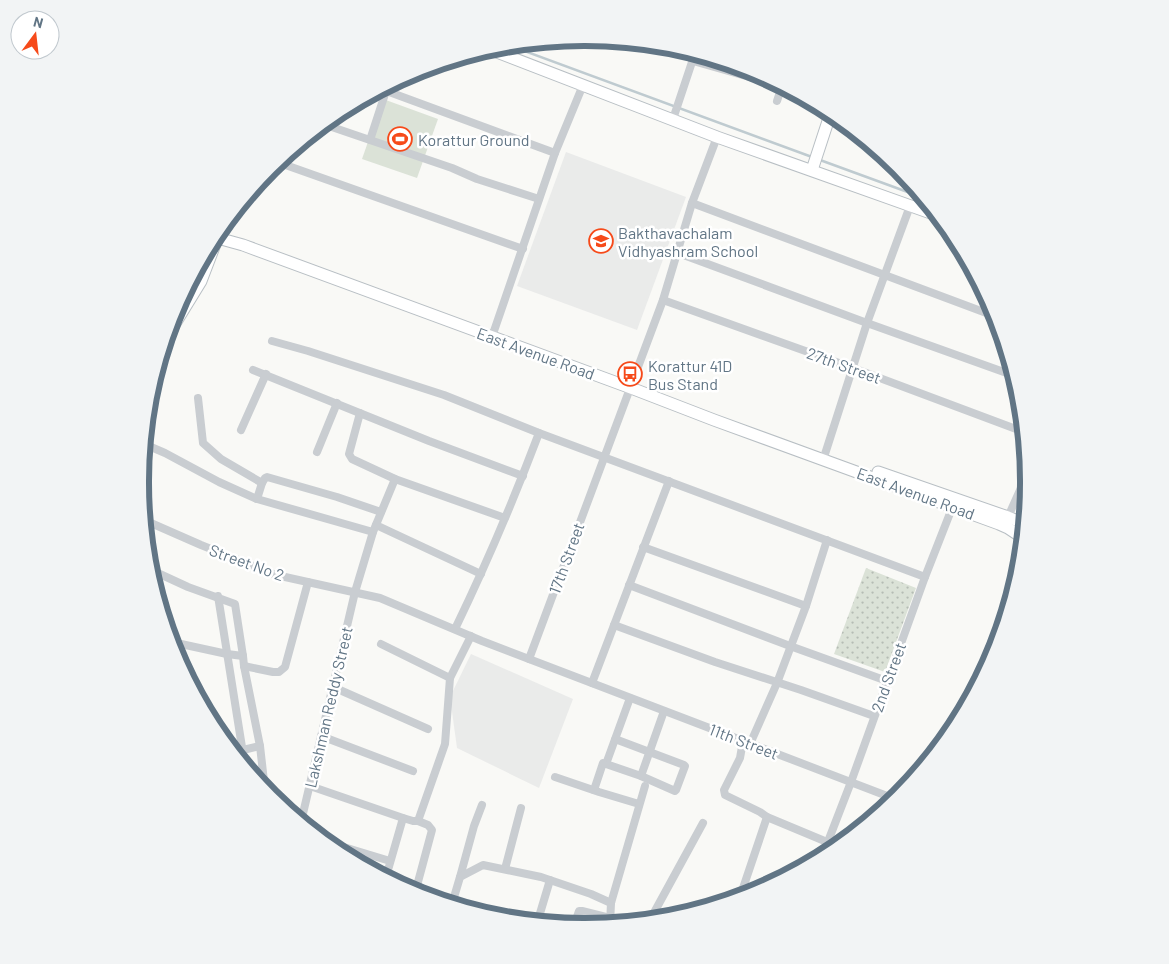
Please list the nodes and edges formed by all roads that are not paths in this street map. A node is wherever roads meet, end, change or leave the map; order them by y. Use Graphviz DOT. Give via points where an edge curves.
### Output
graph roads {
  1 [pos="503,54"];
  2 [pos="693,60"];
  3 [pos="583,85"];
  4 [pos="390,92"];
  5 [pos="780,93"];
  6 [pos="382,96"];
  7 [pos="777,101"];
  8 [pos="676,111"];
  9 [pos="828,121"];
  10 [pos="332,127"];
  11 [pos="717,137"];
  12 [pos="370,140"];
  13 [pos="555,153"];
  14 [pos="285,165"];
  15 [pos="813,165"];
  16 [pos="539,199"];
  17 [pos="692,203"];
  18 [pos="910,206"];
  19 [pos="925,211"];
  20 [pos="225,235"];
  21 [pos="226,235"];
  22 [pos="523,249"];
  23 [pos="678,253"];
  24 [pos="208,263"];
  25 [pos="884,274"];
  26 [pos="663,300"];
  27 [pos="188,303"];
  28 [pos="985,312"];
  29 [pos="867,323"];
  30 [pos="494,331"];
  31 [pos="272,341"];
  32 [pos="853,368"];
  33 [pos="253,370"];
  34 [pos="1006,373"];
  35 [pos="266,374"];
  36 [pos="632,384"];
  37 [pos="198,398"];
  38 [pos="337,403"];
  39 [pos="360,413"];
  40 [pos="1017,429"];
  41 [pos="241,430"];
  42 [pos="540,433"];
  43 [pos="150,447"];
  44 [pos="317,452"];
  45 [pos="825,454"];
  46 [pos="604,456"];
  47 [pos="523,476"];
  48 [pos="394,479"];
  49 [pos="669,481"];
  50 [pos="262,483"];
  51 [pos="1020,491"];
  52 [pos="257,500"];
  53 [pos="954,503"];
  54 [pos="381,512"];
  55 [pos="1008,517"];
  56 [pos="505,518"];
  57 [pos="1018,521"];
  58 [pos="151,523"];
  59 [pos="374,528"];
  60 [pos="1017,533"];
  61 [pos="827,540"];
  62 [pos="643,547"];
  63 [pos="159,573"];
  64 [pos="482,574"];
  65 [pos="925,577"];
  66 [pos="308,582"];
  67 [pos="629,584"];
  68 [pos="355,592"];
  69 [pos="218,596"];
  70 [pos="806,606"];
  71 [pos="614,625"];
  72 [pos="456,629"];
  73 [pos="471,636"];
  74 [pos="381,644"];
  75 [pos="181,645"];
  76 [pos="790,646"];
  77 [pos="227,654"];
  78 [pos="243,656"];
  79 [pos="529,659"];
  80 [pos="244,666"];
  81 [pos="450,678"];
  82 [pos="887,681"];
  83 [pos="592,683"];
  84 [pos="777,683"];
  85 [pos="333,688"];
  86 [pos="630,698"];
  87 [pos="664,710"];
  88 [pos="874,716"];
  89 [pos="428,729"];
  90 [pos="321,736"];
  91 [pos="615,739"];
  92 [pos="747,742"];
  93 [pos="260,746"];
  94 [pos="243,750"];
  95 [pos="650,752"];
  96 [pos="603,763"];
  97 [pos="413,771"];
  98 [pos="263,776"];
  99 [pos="641,776"];
  100 [pos="555,777"];
  101 [pos="851,782"];
  102 [pos="310,786"];
  103 [pos="646,786"];
  104 [pos="594,790"];
  105 [pos="887,796"];
  106 [pos="639,804"];
  107 [pos="482,805"];
  108 [pos="521,808"];
  109 [pos="303,815"];
  110 [pos="767,817"];
  111 [pos="403,818"];
  112 [pos="418,821"];
  113 [pos="703,823"];
  114 [pos="828,842"];
  115 [pos="350,849"];
  116 [pos="390,861"];
  117 [pos="505,869"];
  118 [pos="388,871"];
  119 [pos="460,877"];
  120 [pos="550,880"];
  121 [pos="417,885"];
  122 [pos="743,888"];
  123 [pos="454,898"];
  124 [pos="611,903"];
  125 [pos="655,912"];
  126 [pos="539,915"];
  127 [pos="600,917"];
  128 [pos="610,917"];
  129 [pos="577,918"];
  1 -- 3 [label="main road"];
  2 -- 8 [label="street"];
  3 -- 8 [label="main road"];
  3 -- 13 [label="street"];
  4 -- 13 [label="street"];
  5 -- 7 [label="street"];
  6 -- 12 [label="street"];
  8 -- 11 [label="main road"];
  9 -- 15 [label="main road"];
  10 -- 12 [label="street"];
  11 -- 15 [label="main road"];
  11 -- 17 [label="street, 17th Street"];
  12 -- 16 [label="street"];
  13 -- 16 [label="street"];
  14 -- 22 [label="street"];
  15 -- 18 [label="main road"];
  16 -- 22 [label="street"];
  17 -- 23 [label="street, 17th Street"];
  17 -- 25 [label="street"];
  18 -- 19 [label="main road"];
  18 -- 25 [label="street"];
  20 -- 36 [label="main road, East Avenue Road" via="243,245"];
  21 -- 30 [label="main road, East Avenue Road"];
  22 -- 30 [label="street"];
  23 -- 26 [label="street, 17th Street"];
  23 -- 29 [label="street"];
  24 -- 27 [label="main road"];
  25 -- 28 [label="street"];
  25 -- 29 [label="street"];
  26 -- 32 [label="street, 27th Street"];
  26 -- 36 [label="street, 17th Street"];
  29 -- 32 [label="street"];
  29 -- 34 [label="street"];
  30 -- 36 [label="main road, East Avenue Road"];
  31 -- 42 [label="street" via="444,396"];
  32 -- 40 [label="street, 27th Street"];
  32 -- 45 [label="street"];
  33 -- 35 [label="street"];
  35 -- 38 [label="street"];
  35 -- 41 [label="street"];
  36 -- 45 [label="main road, East Avenue Road"];
  36 -- 46 [label="street, 17th Street"];
  36 -- 53 [label="main road, East Avenue Road" via="714,420"];
  37 -- 50 [label="street" via="203,443 220,459"];
  38 -- 39 [label="street"];
  38 -- 44 [label="street"];
  39 -- 47 [label="street"];
  39 -- 48 [label="street" via="350,456"];
  42 -- 46 [label="street"];
  42 -- 47 [label="street"];
  43 -- 52 [label="street"];
  45 -- 53 [label="main road, East Avenue Road"];
  46 -- 49 [label="street"];
  46 -- 79 [label="street, 17th Street"];
  47 -- 56 [label="street"];
  48 -- 54 [label="street, Lakshman Reddy Street"];
  48 -- 56 [label="street"];
  49 -- 61 [label="street"];
  49 -- 62 [label="street"];
  50 -- 52 [label="street"];
  50 -- 54 [label="street" via="267,477"];
  51 -- 55 [label="street"];
  52 -- 59 [label="street"];
  53 -- 55 [label="main road, East Avenue Road"];
  53 -- 60 [label="main road, East Avenue Road"];
  53 -- 65 [label="street, 2nd Street"];
  54 -- 59 [label="street, Lakshman Reddy Street"];
  55 -- 57 [label="main road, East Avenue Road"];
  56 -- 64 [label="street"];
  58 -- 66 [label="street, Street No 2" via="276,575"];
  59 -- 64 [label="street"];
  59 -- 68 [label="street, Lakshman Reddy Street"];
  61 -- 65 [label="street"];
  61 -- 70 [label="street"];
  62 -- 67 [label="street"];
  62 -- 70 [label="street"];
  63 -- 69 [label="street"];
  64 -- 72 [label="street"];
  65 -- 82 [label="street, 2nd Street"];
  66 -- 68 [label="street, Street No 2"];
  66 -- 80 [label="street" via="284,667 273,672"];
  67 -- 71 [label="street"];
  67 -- 76 [label="street"];
  68 -- 72 [label="street, Street No 2" via="380,598"];
  68 -- 85 [label="street, Lakshman Reddy Street"];
  69 -- 77 [label="street"];
  69 -- 78 [label="street" via="236,604"];
  70 -- 76 [label="street"];
  71 -- 83 [label="street"];
  71 -- 84 [label="street"];
  72 -- 73 [label="street, Street No 2"];
  73 -- 79 [label="street, 11th Street"];
  73 -- 81 [label="street"];
  74 -- 81 [label="street"];
  75 -- 77 [label="street"];
  76 -- 82 [label="street"];
  76 -- 84 [label="street"];
  77 -- 78 [label="street"];
  77 -- 94 [label="street"];
  78 -- 80 [label="street"];
  79 -- 83 [label="street, 11th Street"];
  80 -- 93 [label="street"];
  81 -- 112 [label="street" via="445,744"];
  82 -- 88 [label="street, 2nd Street"];
  83 -- 86 [label="street, 11th Street"];
  84 -- 88 [label="street"];
  84 -- 92 [label="street"];
  85 -- 89 [label="street"];
  85 -- 90 [label="street, Lakshman Reddy Street"];
  86 -- 87 [label="street, 11th Street"];
  86 -- 91 [label="street"];
  87 -- 92 [label="street, 11th Street"];
  87 -- 95 [label="street"];
  88 -- 101 [label="street, 2nd Street"];
  90 -- 97 [label="street"];
  90 -- 102 [label="street, Lakshman Reddy Street"];
  91 -- 95 [label="street"];
  91 -- 99 [label="street" via="606,764"];
  92 -- 101 [label="street, 11th Street"];
  92 -- 110 [label="street" via="724,793"];
  93 -- 94 [label="street"];
  93 -- 98 [label="street"];
  95 -- 99 [label="street"];
  95 -- 99 [label="street" via="685,766 676,790"];
  96 -- 104 [label="street"];
  100 -- 104 [label="street"];
  101 -- 105 [label="street, 11th Street"];
  101 -- 114 [label="street, 2nd Street"];
  102 -- 109 [label="street, Lakshman Reddy Street"];
  102 -- 111 [label="street"];
  103 -- 106 [label="street"];
  104 -- 106 [label="street"];
  106 -- 124 [label="street"];
  107 -- 119 [label="street"];
  108 -- 117 [label="street"];
  110 -- 114 [label="street"];
  110 -- 122 [label="street"];
  111 -- 112 [label="street"];
  111 -- 116 [label="street"];
  112 -- 121 [label="street" via="432,830"];
  113 -- 125 [label="street"];
  115 -- 116 [label="street"];
  116 -- 118 [label="street"];
  117 -- 119 [label="street" via="483,865"];
  117 -- 120 [label="street"];
  119 -- 123 [label="street"];
  120 -- 124 [label="street"];
  120 -- 126 [label="street"];
  124 -- 128 [label="street"];
  127 -- 129 [label="street" via="579,911"];
}
